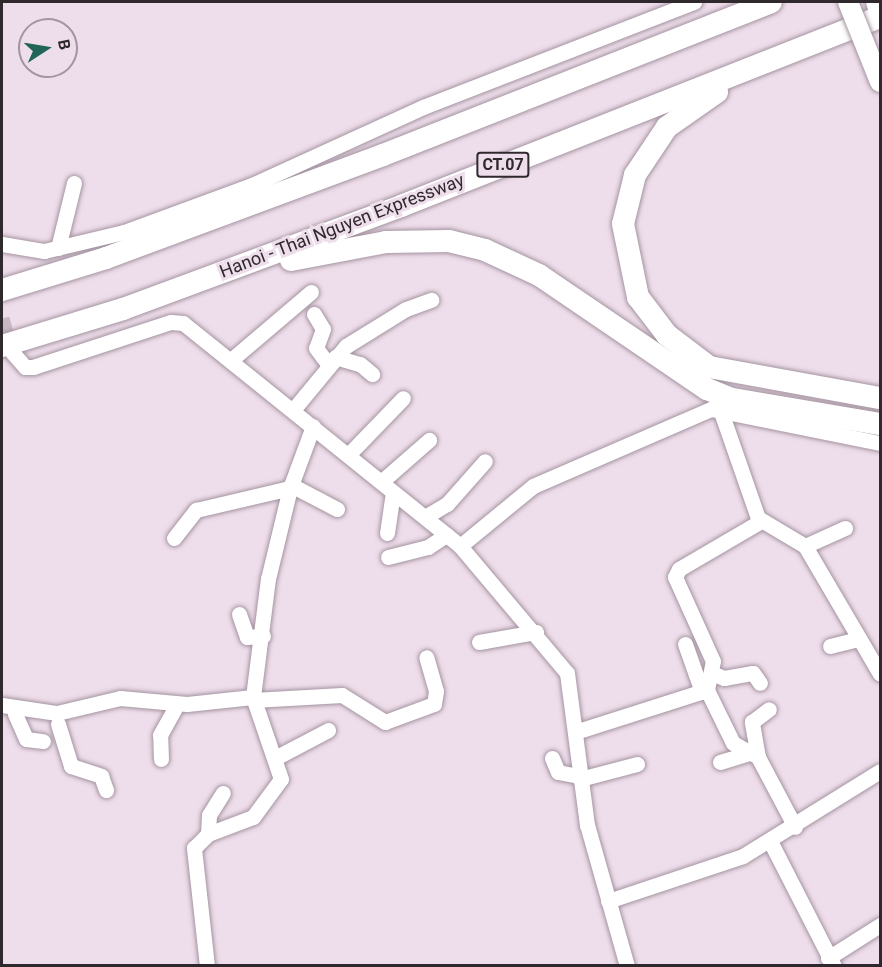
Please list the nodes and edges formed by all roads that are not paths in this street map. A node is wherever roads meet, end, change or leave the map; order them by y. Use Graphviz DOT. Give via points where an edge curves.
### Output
graph roads {
  1 [pos="694,2"];
  2 [pos="740,2"];
  3 [pos="771,2"];
  4 [pos="848,2"];
  5 [pos="876,2"];
  6 [pos="880,15"];
  7 [pos="880,29"];
  8 [pos="880,82"];
  9 [pos="411,144"];
  10 [pos="74,183"];
  11 [pos="2,244"];
  12 [pos="58,248"];
  13 [pos="2,290"];
  14 [pos="311,292"];
  15 [pos="431,300"];
  16 [pos="123,309"];
  17 [pos="314,314"];
  18 [pos="7,349"];
  19 [pos="231,360"];
  20 [pos="331,361"];
  21 [pos="372,374"];
  22 [pos="403,398"];
  23 [pos="880,398"];
  24 [pos="720,409"];
  25 [pos="292,410"];
  26 [pos="880,424"];
  27 [pos="313,426"];
  28 [pos="429,440"];
  29 [pos="880,443"];
  30 [pos="348,455"];
  31 [pos="485,461"];
  32 [pos="290,486"];
  33 [pos="387,487"];
  34 [pos="337,509"];
  35 [pos="425,517"];
  36 [pos="761,521"];
  37 [pos="845,528"];
  38 [pos="387,533"];
  39 [pos="446,534"];
  40 [pos="174,538"];
  41 [pos="460,546"];
  42 [pos="805,546"];
  43 [pos="388,557"];
  44 [pos="239,614"];
  45 [pos="536,632"];
  46 [pos="263,636"];
  47 [pos="859,639"];
  48 [pos="479,642"];
  49 [pos="685,644"];
  50 [pos="830,646"];
  51 [pos="426,657"];
  52 [pos="712,673"];
  53 [pos="880,674"];
  54 [pos="760,683"];
  55 [pos="704,691"];
  56 [pos="253,699"];
  57 [pos="177,704"];
  58 [pos="11,708"];
  59 [pos="769,709"];
  60 [pos="58,718"];
  61 [pos="328,730"];
  62 [pos="575,732"];
  63 [pos="43,741"];
  64 [pos="752,756"];
  65 [pos="275,758"];
  66 [pos="552,758"];
  67 [pos="161,759"];
  68 [pos="720,762"];
  69 [pos="637,764"];
  70 [pos="880,771"];
  71 [pos="579,777"];
  72 [pos="106,790"];
  73 [pos="223,793"];
  74 [pos="795,826"];
  75 [pos="208,834"];
  76 [pos="770,841"];
  77 [pos="608,901"];
  78 [pos="880,925"];
  79 [pos="831,962"];
  80 [pos="207,966"];
  81 [pos="627,966"];
  1 -- 12 [label="street" via="423,107 252,185 124,232"];
  2 -- 9 [label="highway" via="478,104"];
  3 -- 9 [label="highway"];
  4 -- 8 [label="main road, bridge"];
  5 -- 6 [label="main road"];
  6 -- 16 [label="highway, Hanoi - Thai Nguyen Expressway / CT.07"];
  7 -- 23 [label="highway" via="708,95 685,110 643,159 623,224 638,297 685,351 709,367 738,375"];
  9 -- 13 [label="highway" via="106,258"];
  10 -- 12 [label="street" via="72,207"];
  11 -- 12 [label="street"];
  14 -- 19 [label="street"];
  15 -- 20 [label="street" via="406,309"];
  16 -- 18 [label="highway, Hanoi - Thai Nguyen Expressway / CT.07"];
  16 -- 26 [label="highway" via="341,248 448,242 513,259 707,389 732,399"];
  17 -- 20 [label="street" via="323,329 316,348"];
  18 -- 19 [label="street" via="25,367 33,367 177,322"];
  19 -- 25 [label="street"];
  20 -- 21 [label="street" via="360,364"];
  20 -- 25 [label="street"];
  22 -- 30 [label="street"];
  24 -- 29 [label="street"];
  24 -- 36 [label="street" via="747,494"];
  24 -- 41 [label="street" via="543,480"];
  25 -- 27 [label="street"];
  27 -- 30 [label="street"];
  27 -- 32 [label="street"];
  28 -- 33 [label="street"];
  30 -- 33 [label="street"];
  31 -- 35 [label="street" via="447,504"];
  32 -- 34 [label="street"];
  32 -- 40 [label="street" via="196,510"];
  32 -- 46 [label="street" via="268,579"];
  33 -- 35 [label="street"];
  33 -- 38 [label="street"];
  35 -- 39 [label="street"];
  36 -- 42 [label="street"];
  36 -- 52 [label="street" via="676,572 708,645"];
  37 -- 42 [label="street"];
  39 -- 41 [label="street"];
  39 -- 43 [label="street" via="428,547"];
  41 -- 45 [label="street"];
  42 -- 47 [label="street"];
  44 -- 46 [label="street" via="247,636"];
  45 -- 48 [label="street"];
  45 -- 62 [label="street" via="567,673"];
  46 -- 56 [label="street"];
  47 -- 50 [label="street"];
  47 -- 53 [label="street"];
  49 -- 55 [label="street"];
  51 -- 56 [label="street" via="436,691 434,704 385,722 342,695"];
  52 -- 54 [label="street" via="724,678 753,672"];
  52 -- 55 [label="street"];
  55 -- 62 [label="street"];
  55 -- 64 [label="street" via="733,743"];
  56 -- 57 [label="street"];
  56 -- 65 [label="street"];
  57 -- 60 [label="street" via="120,698"];
  57 -- 67 [label="street" via="160,735"];
  58 -- 60 [label="street"];
  58 -- 63 [label="street" via="26,739"];
  59 -- 64 [label="street" via="752,722"];
  60 -- 72 [label="street" via="71,766 101,776"];
  61 -- 65 [label="street"];
  62 -- 71 [label="street"];
  64 -- 68 [label="street"];
  64 -- 74 [label="street"];
  65 -- 75 [label="street" via="281,779 257,813"];
  66 -- 71 [label="street" via="558,772"];
  69 -- 71 [label="street"];
  70 -- 74 [label="street"];
  71 -- 77 [label="street"];
  73 -- 75 [label="street" via="209,815"];
  74 -- 76 [label="street"];
  75 -- 80 [label="street" via="192,855"];
  76 -- 77 [label="street" via="693,876"];
  76 -- 79 [label="street"];
  77 -- 81 [label="street"];
  78 -- 79 [label="street"];
}
